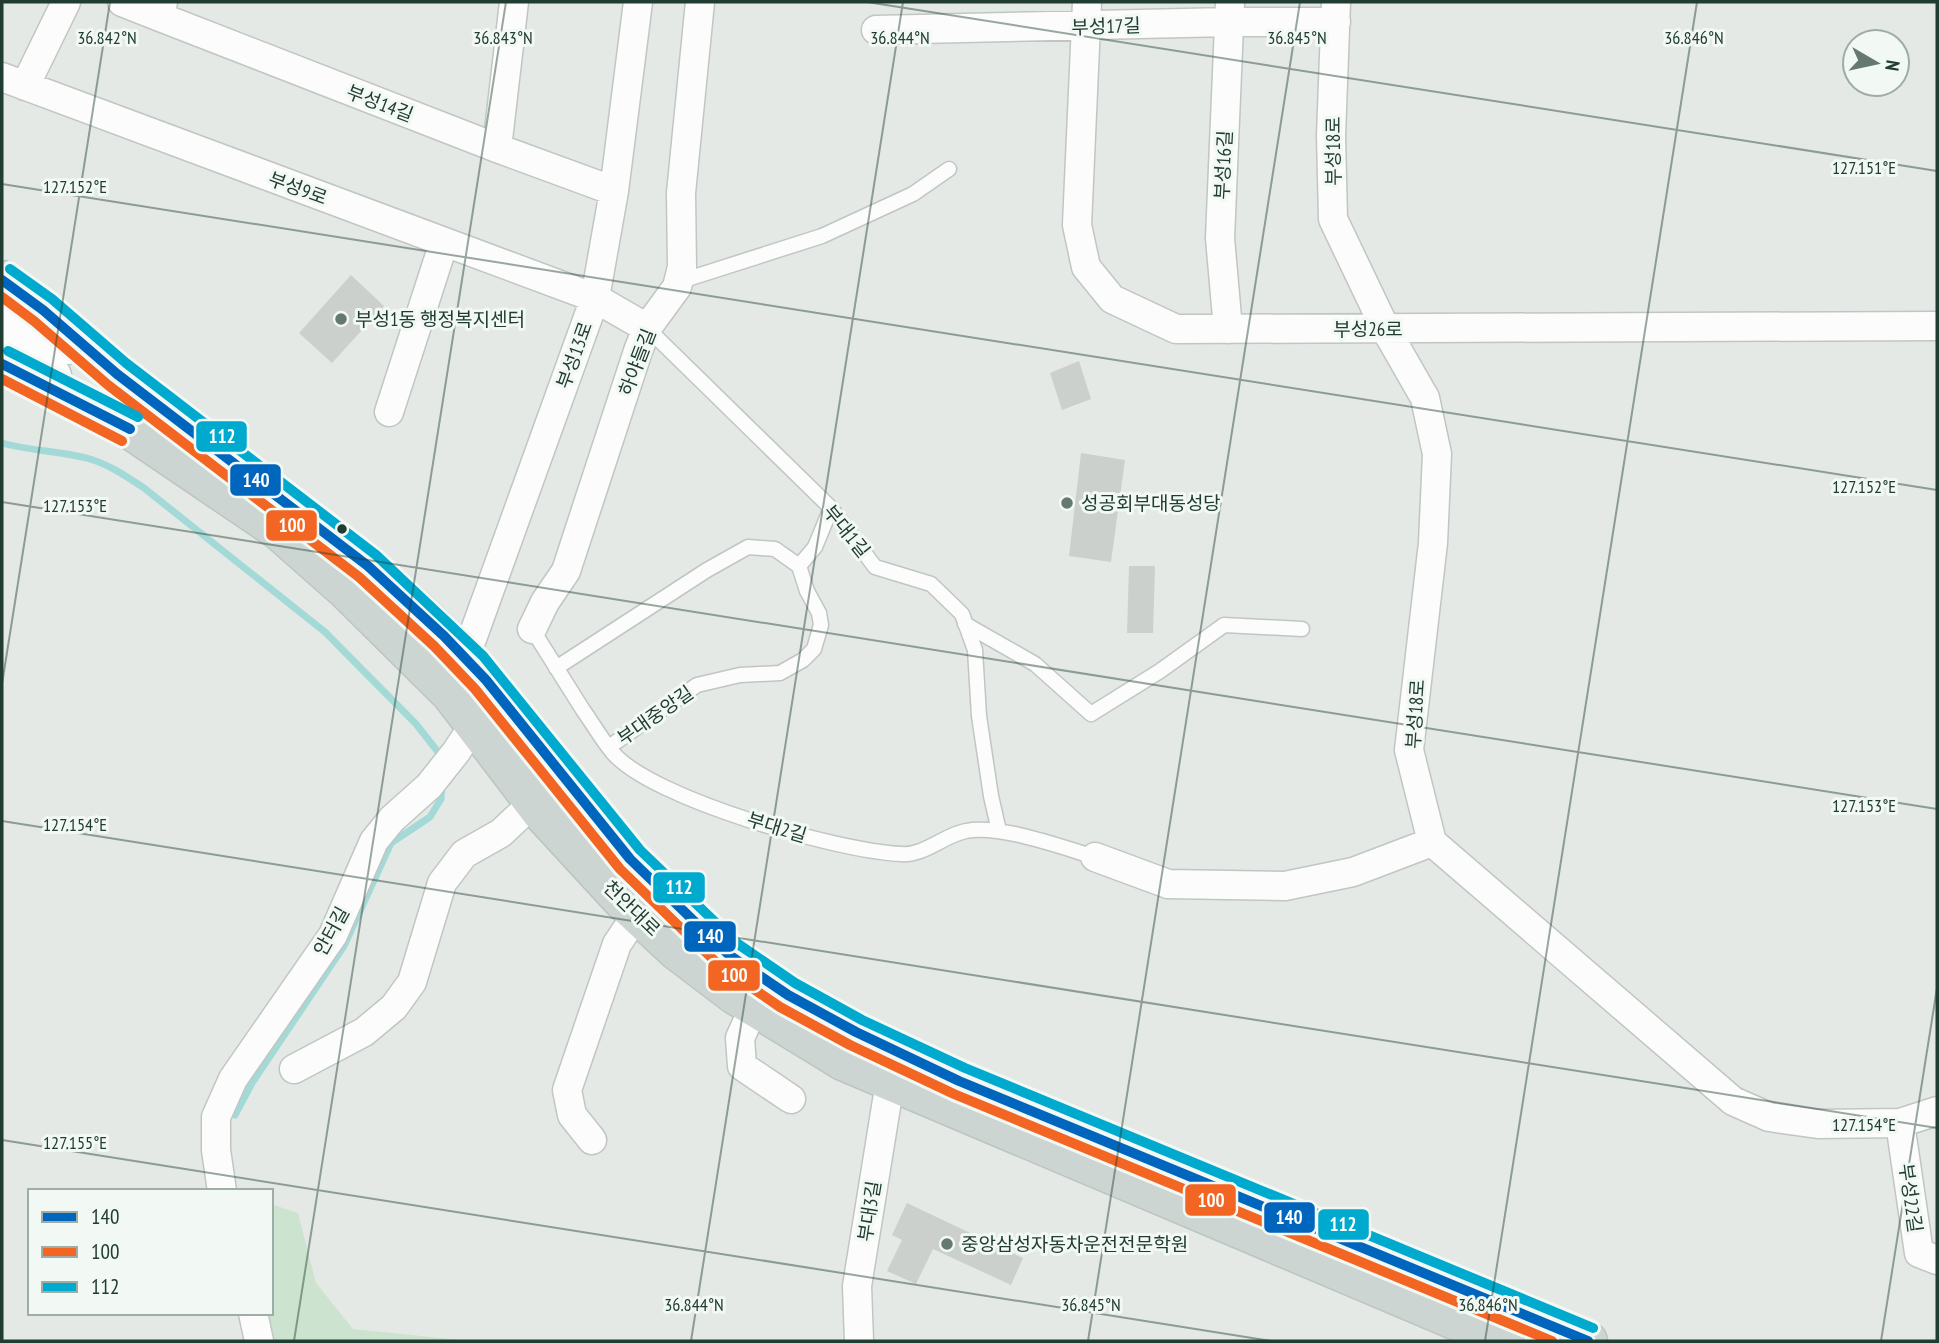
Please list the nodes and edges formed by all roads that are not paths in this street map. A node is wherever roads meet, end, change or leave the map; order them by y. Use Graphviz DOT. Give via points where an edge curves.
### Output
graph roads {
  1 [pos="66,2"];
  2 [pos="122,2"];
  3 [pos="514,2"];
  4 [pos="638,2"];
  5 [pos="700,2"];
  6 [pos="162,9"];
  7 [pos="1230,12"];
  8 [pos="1336,12"];
  9 [pos="1086,14"];
  10 [pos="876,30"];
  11 [pos="14,82"];
  12 [pos="497,148"];
  13 [pos="949,169"];
  14 [pos="614,191"];
  15 [pos="444,242"];
  16 [pos="2,280"];
  17 [pos="678,282"];
  18 [pos="595,298"];
  19 [pos="2,307"];
  20 [pos="1937,326"];
  21 [pos="647,328"];
  22 [pos="1228,329"];
  23 [pos="1386,330"];
  24 [pos="2,341"];
  25 [pos="2,365"];
  26 [pos="117,374"];
  27 [pos="389,412"];
  28 [pos="117,420"];
  29 [pos="831,508"];
  30 [pos="799,566"];
  31 [pos="965,624"];
  32 [pos="532,629"];
  33 [pos="1302,629"];
  34 [pos="465,657"];
  35 [pos="556,668"];
  36 [pos="495,692"];
  37 [pos="460,723"];
  38 [pos="609,747"];
  39 [pos="534,802"];
  40 [pos="999,831"];
  41 [pos="1432,842"];
  42 [pos="1095,857"];
  43 [pos="637,914"];
  44 [pos="754,1007"];
  45 [pos="294,1069"];
  46 [pos="890,1082"];
  47 [pos="791,1099"];
  48 [pos="1937,1111"];
  49 [pos="1900,1123"];
  50 [pos="592,1140"];
  51 [pos="222,1189"];
  52 [pos="1937,1260"];
  53 [pos="253,1315"];
  54 [pos="259,1341"];
  55 [pos="859,1341"];
  56 [pos="1504,1341"];
  57 [pos="1588,1341"];
  1 -- 11 [label="street"];
  2 -- 6 [label="street, 부성14길"];
  3 -- 12 [label="street"];
  4 -- 14 [label="street, 부성13로"];
  5 -- 17 [label="street, 하야들길" via="681,193"];
  6 -- 12 [label="street, 부성14길"];
  7 -- 8 [label="street, 부성17길"];
  7 -- 9 [label="street, 부성17길"];
  7 -- 22 [label="street, 부성16길" via="1220,237"];
  8 -- 23 [label="street, 부성18로" via="1331,136 1334,219"];
  9 -- 10 [label="street, 부성17길"];
  9 -- 22 [label="street, 부성26로" via="1077,225 1086,267 1112,299 1134,311 1176,329"];
  11 -- 15 [label="street, 부성9로"];
  12 -- 14 [label="street, 부성14길"];
  13 -- 17 [label="lane" via="912,194 822,236"];
  14 -- 18 [label="street, 부성13로"];
  15 -- 18 [label="street, 부성9로"];
  15 -- 27 [label="street"];
  16 -- 26 [label="main road"];
  17 -- 21 [label="street, 하야들길"];
  18 -- 21 [label="street, 부성9로"];
  18 -- 34 [label="street, 부성13로"];
  19 -- 26 [label="main road, 천안대로"];
  20 -- 23 [label="street, 부성26로"];
  21 -- 29 [label="lane, 부대1길"];
  21 -- 32 [label="street, 하야들길" via="566,571"];
  22 -- 23 [label="street, 부성26로"];
  23 -- 41 [label="street, 부성18로" via="1425,398 1437,454 1433,542 1409,750"];
  24 -- 28 [label="main road, 천안대로"];
  25 -- 28 [label="main road"];
  26 -- 34 [label="main road, 천안대로" via="368,566"];
  28 -- 37 [label="main road, 천안대로" via="278,530 346,590"];
  29 -- 30 [label="lane" via="815,547"];
  29 -- 31 [label="lane, 부대1길" via="875,566 931,584 962,614"];
  30 -- 35 [label="lane" via="775,549 748,547"];
  30 -- 38 [label="lane, 부대중앙길" via="821,625 814,649 803,660 780,673 740,675 697,685"];
  31 -- 33 [label="lane" via="1035,664 1091,714 1224,625"];
  31 -- 40 [label="lane, 부대1길" via="975,650 979,716"];
  32 -- 35 [label="lane, 부대2길"];
  34 -- 36 [label="main road, 천안대로"];
  34 -- 37 [label="street, 부성13로"];
  35 -- 38 [label="lane, 부대2길"];
  36 -- 37 [label="street, 안터길"];
  36 -- 57 [label="main road, 천안대로" via="630,859 729,955 788,995 959,1081"];
  37 -- 39 [label="main road, 천안대로"];
  37 -- 51 [label="street, 안터길" via="429,786 374,841 333,935 233,1079 216,1117"];
  38 -- 40 [label="lane, 부대2길" via="638,773 676,792 790,833 837,844 904,855 964,831"];
  39 -- 43 [label="main road, 천안대로"];
  39 -- 45 [label="street" via="501,834 464,854 442,883 412,982 394,1007 364,1032"];
  40 -- 42 [label="lane, 부대2길"];
  41 -- 42 [label="street" via="1353,872 1285,886 1168,884"];
  41 -- 49 [label="street" via="1733,1101 1769,1117 1818,1124"];
  43 -- 44 [label="main road, 천안대로" via="677,951"];
  43 -- 50 [label="street" via="617,944 567,1090 572,1115"];
  44 -- 46 [label="main road, 천안대로" via="843,1062"];
  44 -- 47 [label="street" via="740,1038 742,1066"];
  46 -- 55 [label="street, 부대3길" via="857,1286"];
  46 -- 56 [label="main road, 천안대로"];
  48 -- 49 [label="street"];
  49 -- 52 [label="street, 부성22길" via="1919,1253"];
  53 -- 54 [label="street"];
}
